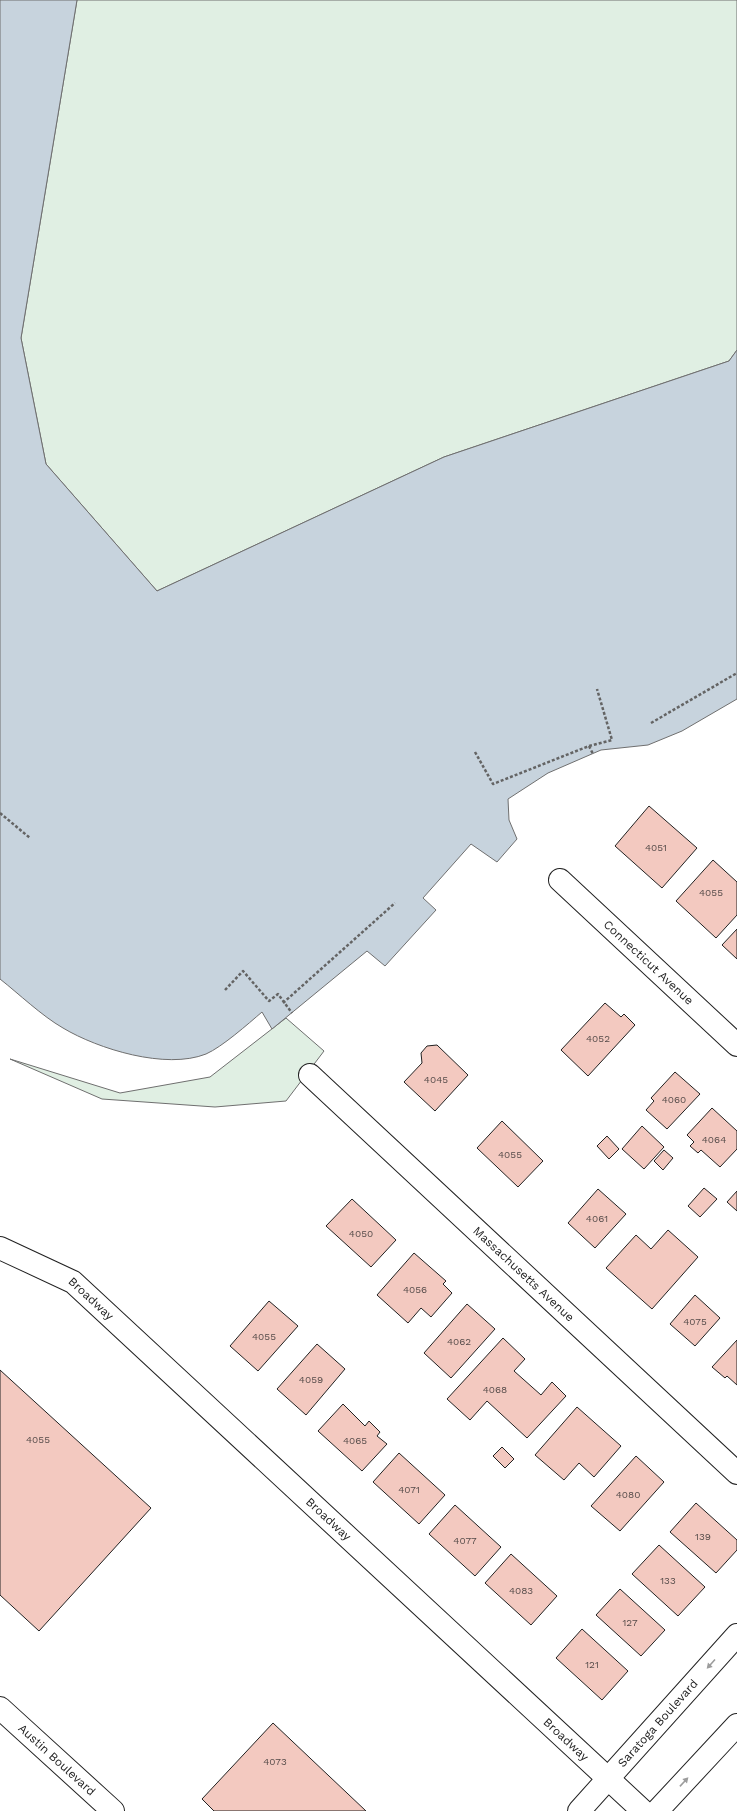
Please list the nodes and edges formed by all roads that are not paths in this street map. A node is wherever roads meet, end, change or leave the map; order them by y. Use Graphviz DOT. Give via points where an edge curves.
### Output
graph roads {
  1 [pos="560,880"];
  2 [pos="737,1045"];
  3 [pos="310,1075"];
  4 [pos="0,1248"];
  5 [pos="737,1473"];
  6 [pos="737,1635"];
  7 [pos="0,1708"];
  8 [pos="737,1725"];
  9 [pos="608,1778"];
  10 [pos="113,1811"];
  11 [pos="578,1811"];
  12 [pos="643,1811"];
  13 [pos="657,1811"];
  1 -- 2 [label="street, Connecticut Avenue"];
  3 -- 5 [label="street, Massachusetts Avenue"];
  4 -- 9 [label="street, Broadway" via="73,1282"];
  6 -- 9 [label="street, Saratoga Boulevard, one-way"];
  7 -- 10 [label="street, Austin Boulevard"];
  13 -- 8 [label="street, one-way"];
  9 -- 11 [label="street, Saratoga Boulevard"];
  9 -- 12 [label="street, Broadway"];
}
